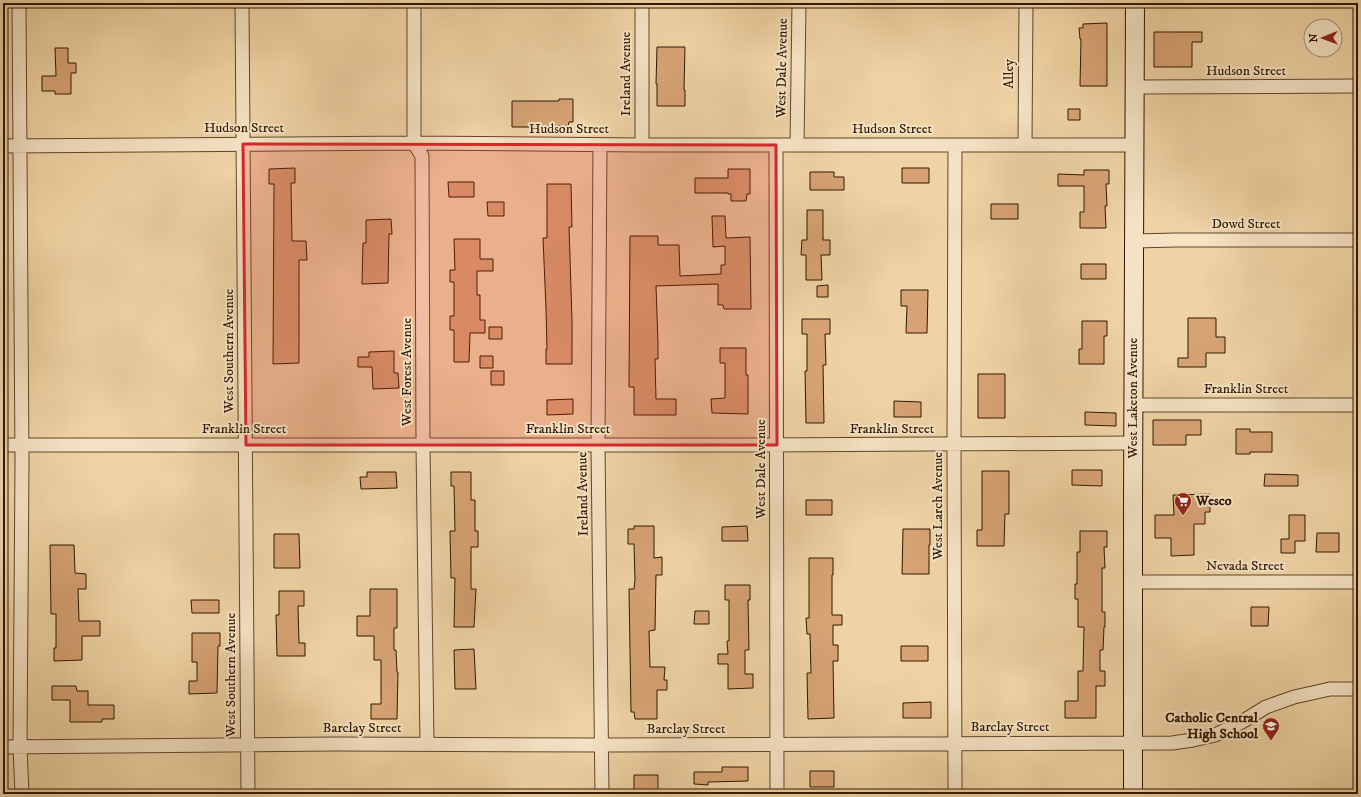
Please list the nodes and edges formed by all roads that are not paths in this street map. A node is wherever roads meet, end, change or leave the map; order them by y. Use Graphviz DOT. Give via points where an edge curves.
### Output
graph roads {
  1 [pos="19,3"];
  2 [pos="242,3"];
  3 [pos="414,3"];
  4 [pos="642,3"];
  5 [pos="799,3"];
  6 [pos="1026,3"];
  7 [pos="1135,3"];
  8 [pos="1358,86"];
  9 [pos="1134,87"];
  10 [pos="797,139"];
  11 [pos="414,143"];
  12 [pos="243,144"];
  13 [pos="600,145"];
  14 [pos="642,145"];
  15 [pos="776,145"];
  16 [pos="1025,145"];
  17 [pos="1134,145"];
  18 [pos="3,146"];
  19 [pos="20,146"];
  20 [pos="955,146"];
  21 [pos="1358,240"];
  22 [pos="1134,242"];
  23 [pos="1134,405"];
  24 [pos="1358,405"];
  25 [pos="1133,443"];
  26 [pos="954,444"];
  27 [pos="3,445"];
  28 [pos="22,445"];
  29 [pos="246,445"];
  30 [pos="423,445"];
  31 [pos="598,445"];
  32 [pos="777,445"];
  33 [pos="1133,582"];
  34 [pos="1358,582"];
  35 [pos="1358,689"];
  36 [pos="1133,742"];
  37 [pos="427,744"];
  38 [pos="777,744"];
  39 [pos="955,744"];
  40 [pos="247,745"];
  41 [pos="603,745"];
  42 [pos="3,747"];
  43 [pos="20,747"];
  44 [pos="22,794"];
  45 [pos="248,794"];
  46 [pos="602,794"];
  47 [pos="777,794"];
  48 [pos="955,794"];
  49 [pos="1133,794"];
  1 -- 19 [label="street"];
  2 -- 12 [label="street, West Southern Avenue"];
  3 -- 11 [label="street, West Forest Avenue"];
  4 -- 14 [label="street, Ireland Avenue"];
  5 -- 10 [label="street, West Dale Avenue"];
  6 -- 16 [label="street, Alley"];
  7 -- 9 [label="main road, West Laketon Avenue"];
  8 -- 9 [label="street, Hudson Street"];
  9 -- 17 [label="main road, West Laketon Avenue"];
  10 -- 15 [label="street, Hudson Street"];
  10 -- 20 [label="street, Hudson Street"];
  11 -- 12 [label="street, Hudson Street"];
  11 -- 13 [label="street, Hudson Street"];
  11 -- 30 [label="street, West Forest Avenue" via="422,156"];
  12 -- 19 [label="street, Hudson Street"];
  12 -- 29 [label="street, West Southern Avenue"];
  13 -- 14 [label="street, Hudson Street"];
  13 -- 31 [label="street, Ireland Avenue"];
  14 -- 15 [label="street, Hudson Street"];
  15 -- 32 [label="street, West Dale Avenue"];
  16 -- 17 [label="street, Hudson Street"];
  16 -- 20 [label="street, Hudson Street"];
  17 -- 22 [label="main road, West Laketon Avenue"];
  18 -- 19 [label="street, Hudson Street"];
  19 -- 28 [label="street"];
  20 -- 26 [label="street, West Larch Avenue"];
  21 -- 22 [label="street, Dowd Street"];
  22 -- 23 [label="main road, West Laketon Avenue"];
  23 -- 24 [label="street, Franklin Street"];
  23 -- 25 [label="main road, West Laketon Avenue"];
  25 -- 26 [label="street, Franklin Street"];
  25 -- 33 [label="main road, West Laketon Avenue"];
  26 -- 32 [label="street, Franklin Street"];
  26 -- 39 [label="street, West Larch Avenue"];
  27 -- 28 [label="street, Franklin Street"];
  28 -- 29 [label="street, Franklin Street"];
  28 -- 43 [label="street"];
  29 -- 30 [label="street, Franklin Street"];
  29 -- 40 [label="street, West Southern Avenue"];
  30 -- 31 [label="street, Franklin Street"];
  30 -- 37 [label="street, West Forest Avenue"];
  31 -- 32 [label="street, Franklin Street"];
  31 -- 41 [label="street, Ireland Avenue"];
  32 -- 38 [label="street, West Dale Avenue"];
  33 -- 34 [label="street, Nevada Street"];
  33 -- 36 [label="main road, West Laketon Avenue"];
  35 -- 36 [label="street, Barclay Street" via="1330,689 1294,697 1266,707 1215,735 1172,743"];
  36 -- 39 [label="street, Barclay Street"];
  36 -- 49 [label="main road, West Laketon Avenue"];
  37 -- 40 [label="street, Barclay Street"];
  37 -- 41 [label="street, Barclay Street"];
  38 -- 39 [label="street, Barclay Street"];
  38 -- 41 [label="street, Barclay Street"];
  38 -- 47 [label="street, West Dale Avenue"];
  39 -- 48 [label="street, West Larch Avenue"];
  40 -- 43 [label="street, Barclay Street"];
  40 -- 45 [label="street, West Southern Avenue"];
  41 -- 46 [label="street, Ireland Avenue"];
  42 -- 43 [label="street, Barclay Street"];
  43 -- 44 [label="street"];
}
